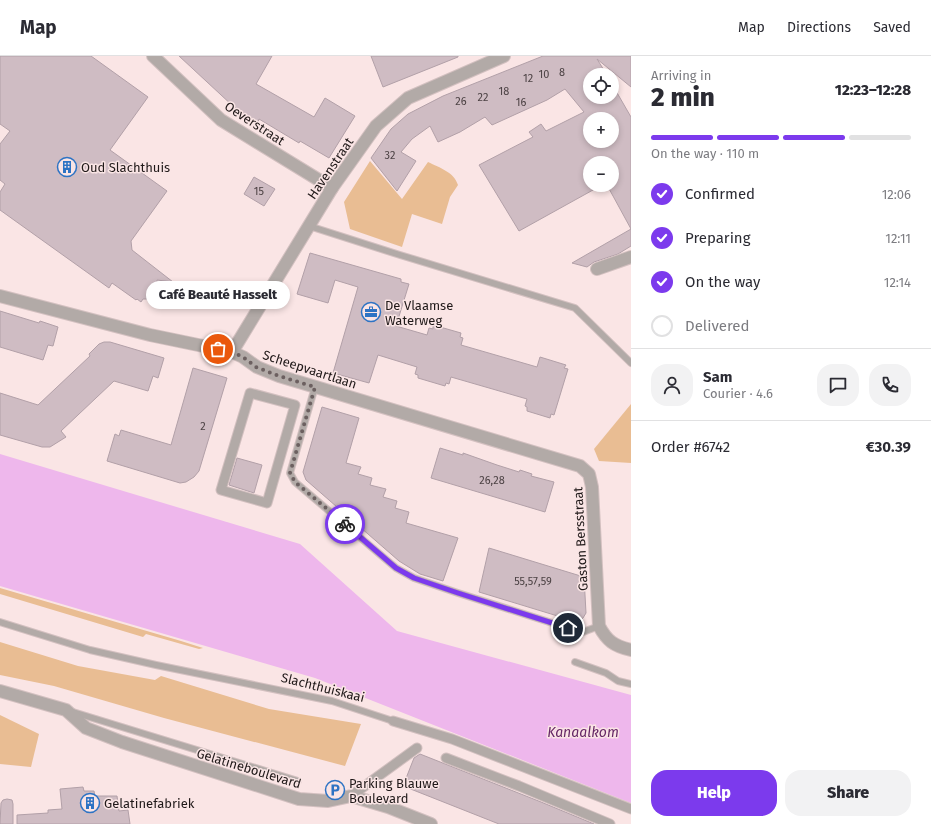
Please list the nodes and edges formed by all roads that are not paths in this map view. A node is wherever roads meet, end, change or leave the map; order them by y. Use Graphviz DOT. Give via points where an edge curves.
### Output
graph roads {
  1 [pos="153,56"];
  2 [pos="504,56"];
  3 [pos="332,188"];
  4 [pos="309,226"];
  5 [pos="631,257"];
  6 [pos="597,269"];
  7 [pos="0,296"];
  8 [pos="232,352"];
  9 [pos="631,363"];
  10 [pos="315,387"];
  11 [pos="586,470"];
  12 [pos="221,490"];
  13 [pos="0,622"];
  14 [pos="599,626"];
  15 [pos="625,648"];
  16 [pos="575,662"];
  17 [pos="631,684"];
  18 [pos="0,691"];
  19 [pos="66,710"];
  20 [pos="393,721"];
  21 [pos="417,748"];
  22 [pos="446,758"];
  23 [pos="298,781"];
  24 [pos="351,796"];
  25 [pos="631,809"];
  26 [pos="431,824"];
  27 [pos="610,824"];
  1 -- 3 [label="street, Oeverstraat" via="221,120"];
  2 -- 3 [label="street, Havenstraat" via="408,98 376,126"];
  3 -- 4 [label="street, Havenstraat"];
  4 -- 8 [label="street, Havenstraat"];
  4 -- 9 [label="lane" via="575,308"];
  5 -- 6 [label="street"];
  7 -- 8 [label="street, Scheepvaartlaan" via="142,333"];
  8 -- 10 [label="street, Scheepvaartlaan" via="256,367"];
  10 -- 11 [label="street, Scheepvaartlaan" via="574,464"];
  10 -- 14 [label="lane" via="290,473 295,482 396,568 414,578 568,628 583,632"];
  11 -- 14 [label="street, Gaston Bersstraat" via="592,487"];
  12 -- 12 [label="street" via="250,392 295,405 267,503"];
  13 -- 20 [label="lane, Slachthuiskaai" via="90,650 332,701"];
  14 -- 15 [label="street" via="604,636"];
  16 -- 17 [label="lane"];
  18 -- 19 [label="street"];
  19 -- 23 [label="lane"];
  19 -- 24 [label="street, Gelatineboulevard" via="86,728 122,742 299,799 328,801"];
  20 -- 25 [label="street, Slachthuiskaai" via="452,739"];
  21 -- 24 [label="street"];
  22 -- 27 [label="street"];
  24 -- 26 [label="street, Gelatineboulevard"];
}
